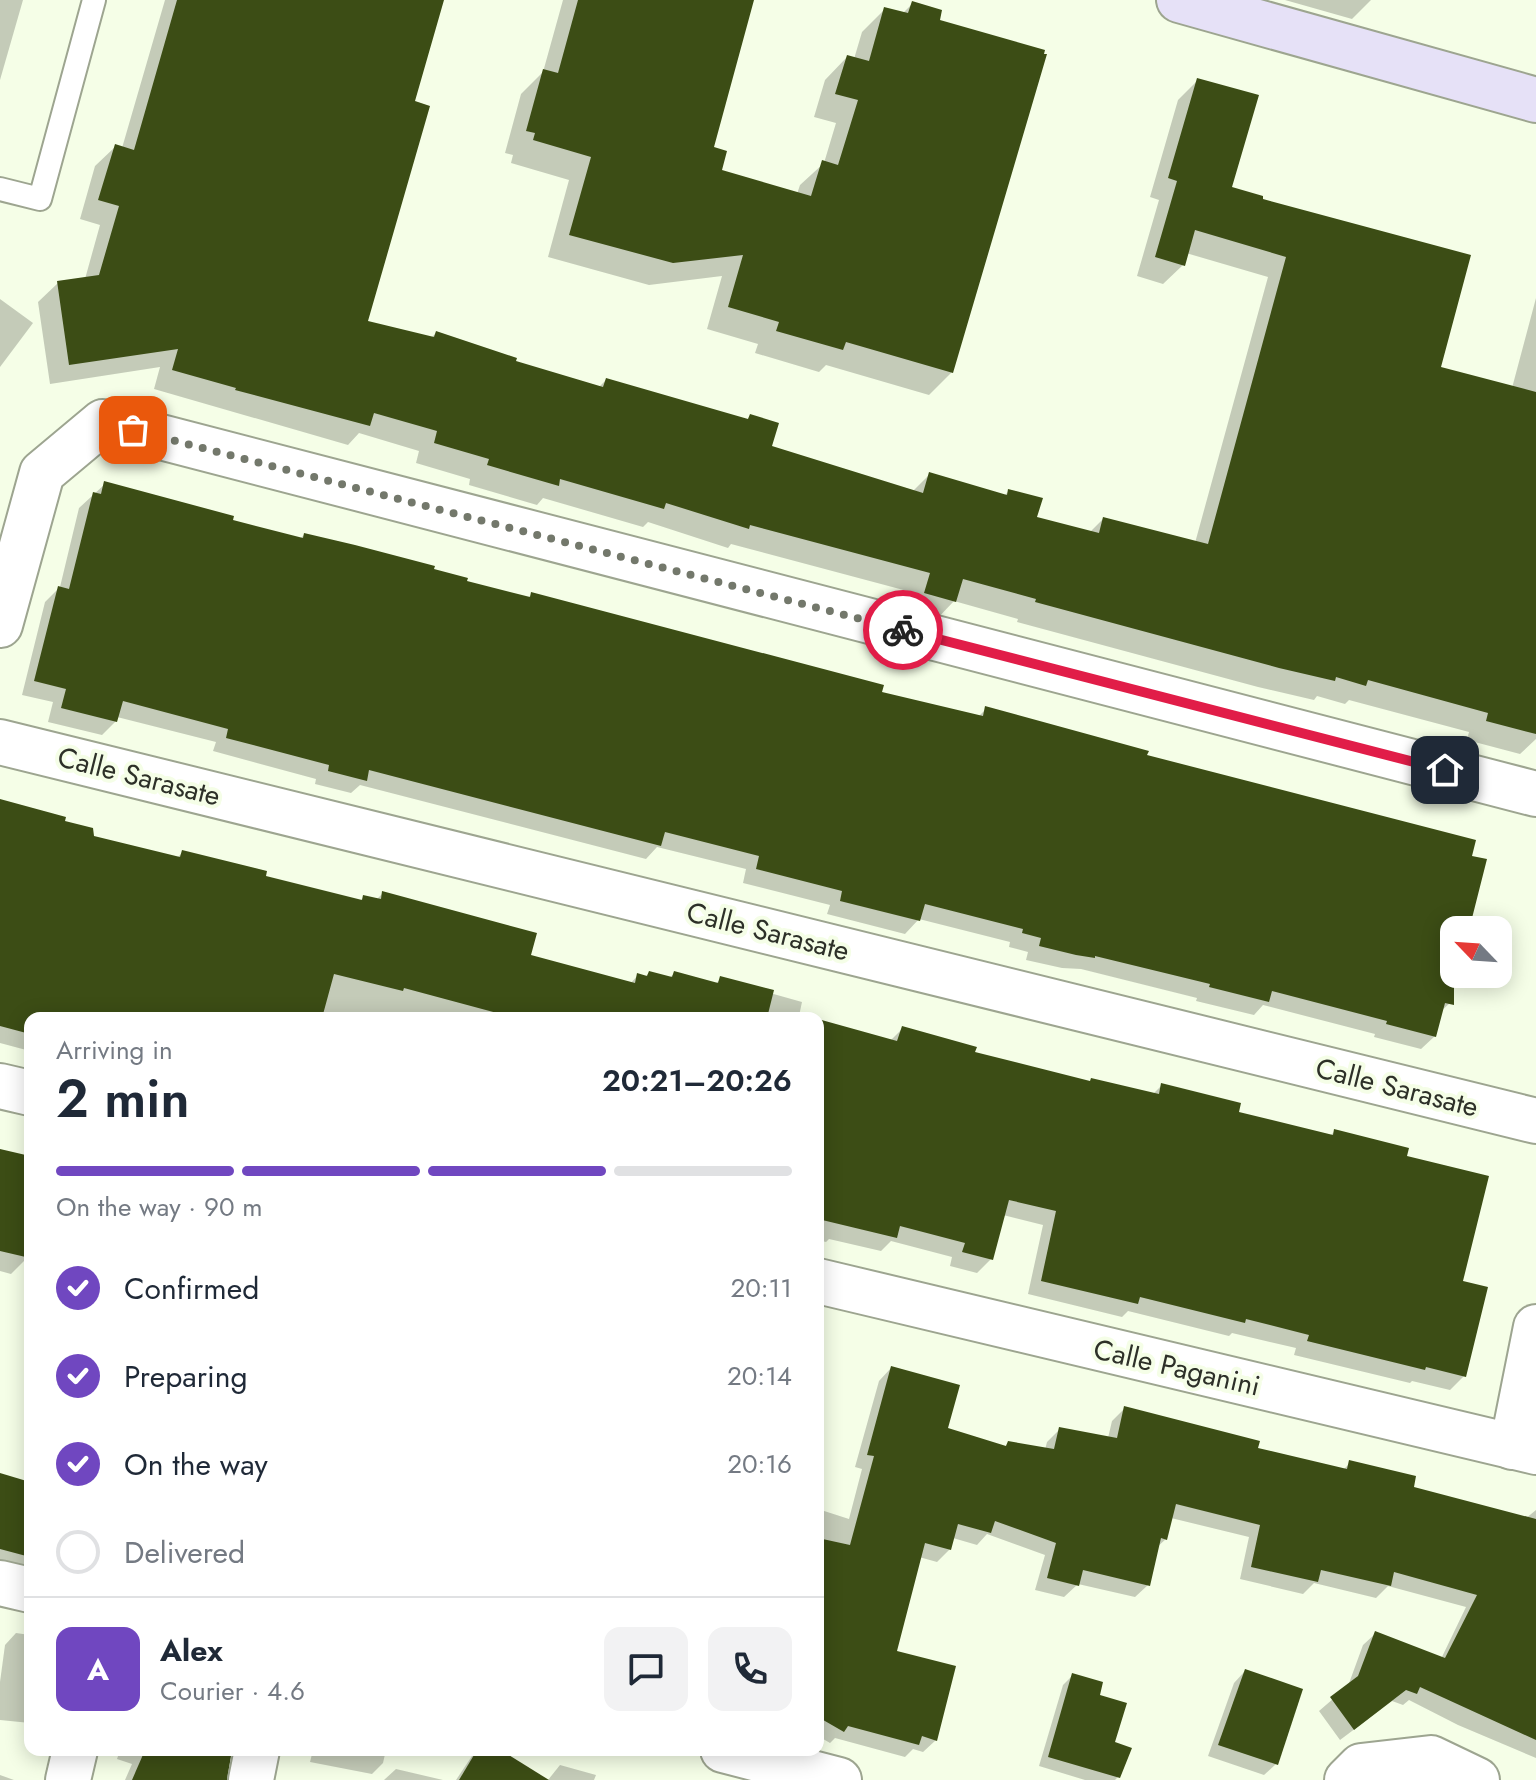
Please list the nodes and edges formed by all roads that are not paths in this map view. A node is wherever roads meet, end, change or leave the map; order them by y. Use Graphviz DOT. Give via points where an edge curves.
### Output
graph roads {
  1 [pos="94,0"];
  2 [pos="1179,0"];
  3 [pos="1536,100"];
  4 [pos="0,189"];
  5 [pos="0,625"];
  6 [pos="0,742"];
  7 [pos="1536,794"];
  8 [pos="0,1086"];
  9 [pos="24,1092"];
  10 [pos="1536,1121"];
  11 [pos="824,1282"];
  12 [pos="1536,1327"];
  13 [pos="1524,1449"];
  14 [pos="0,1583"];
  15 [pos="24,1589"];
  16 [pos="74,1756"];
  17 [pos="256,1756"];
  18 [pos="746,1756"];
  19 [pos="68,1780"];
  20 [pos="251,1780"];
  21 [pos="839,1780"];
  22 [pos="1347,1780"];
  23 [pos="1477,1780"];
  1 -- 4 [label="lane" via="40,199"];
  2 -- 3 [label="street"];
  5 -- 7 [label="street" via="42,473 103,422"];
  6 -- 10 [label="street, Calle Sarasate"];
  8 -- 9 [label="street"];
  11 -- 13 [label="street, Calle Paganini"];
  12 -- 13 [label="street"];
  14 -- 15 [label="street"];
  16 -- 19 [label="street"];
  17 -- 20 [label="street"];
  18 -- 21 [label="street"];
  22 -- 23 [label="street" via="1361,1766 1431,1758"];
}
